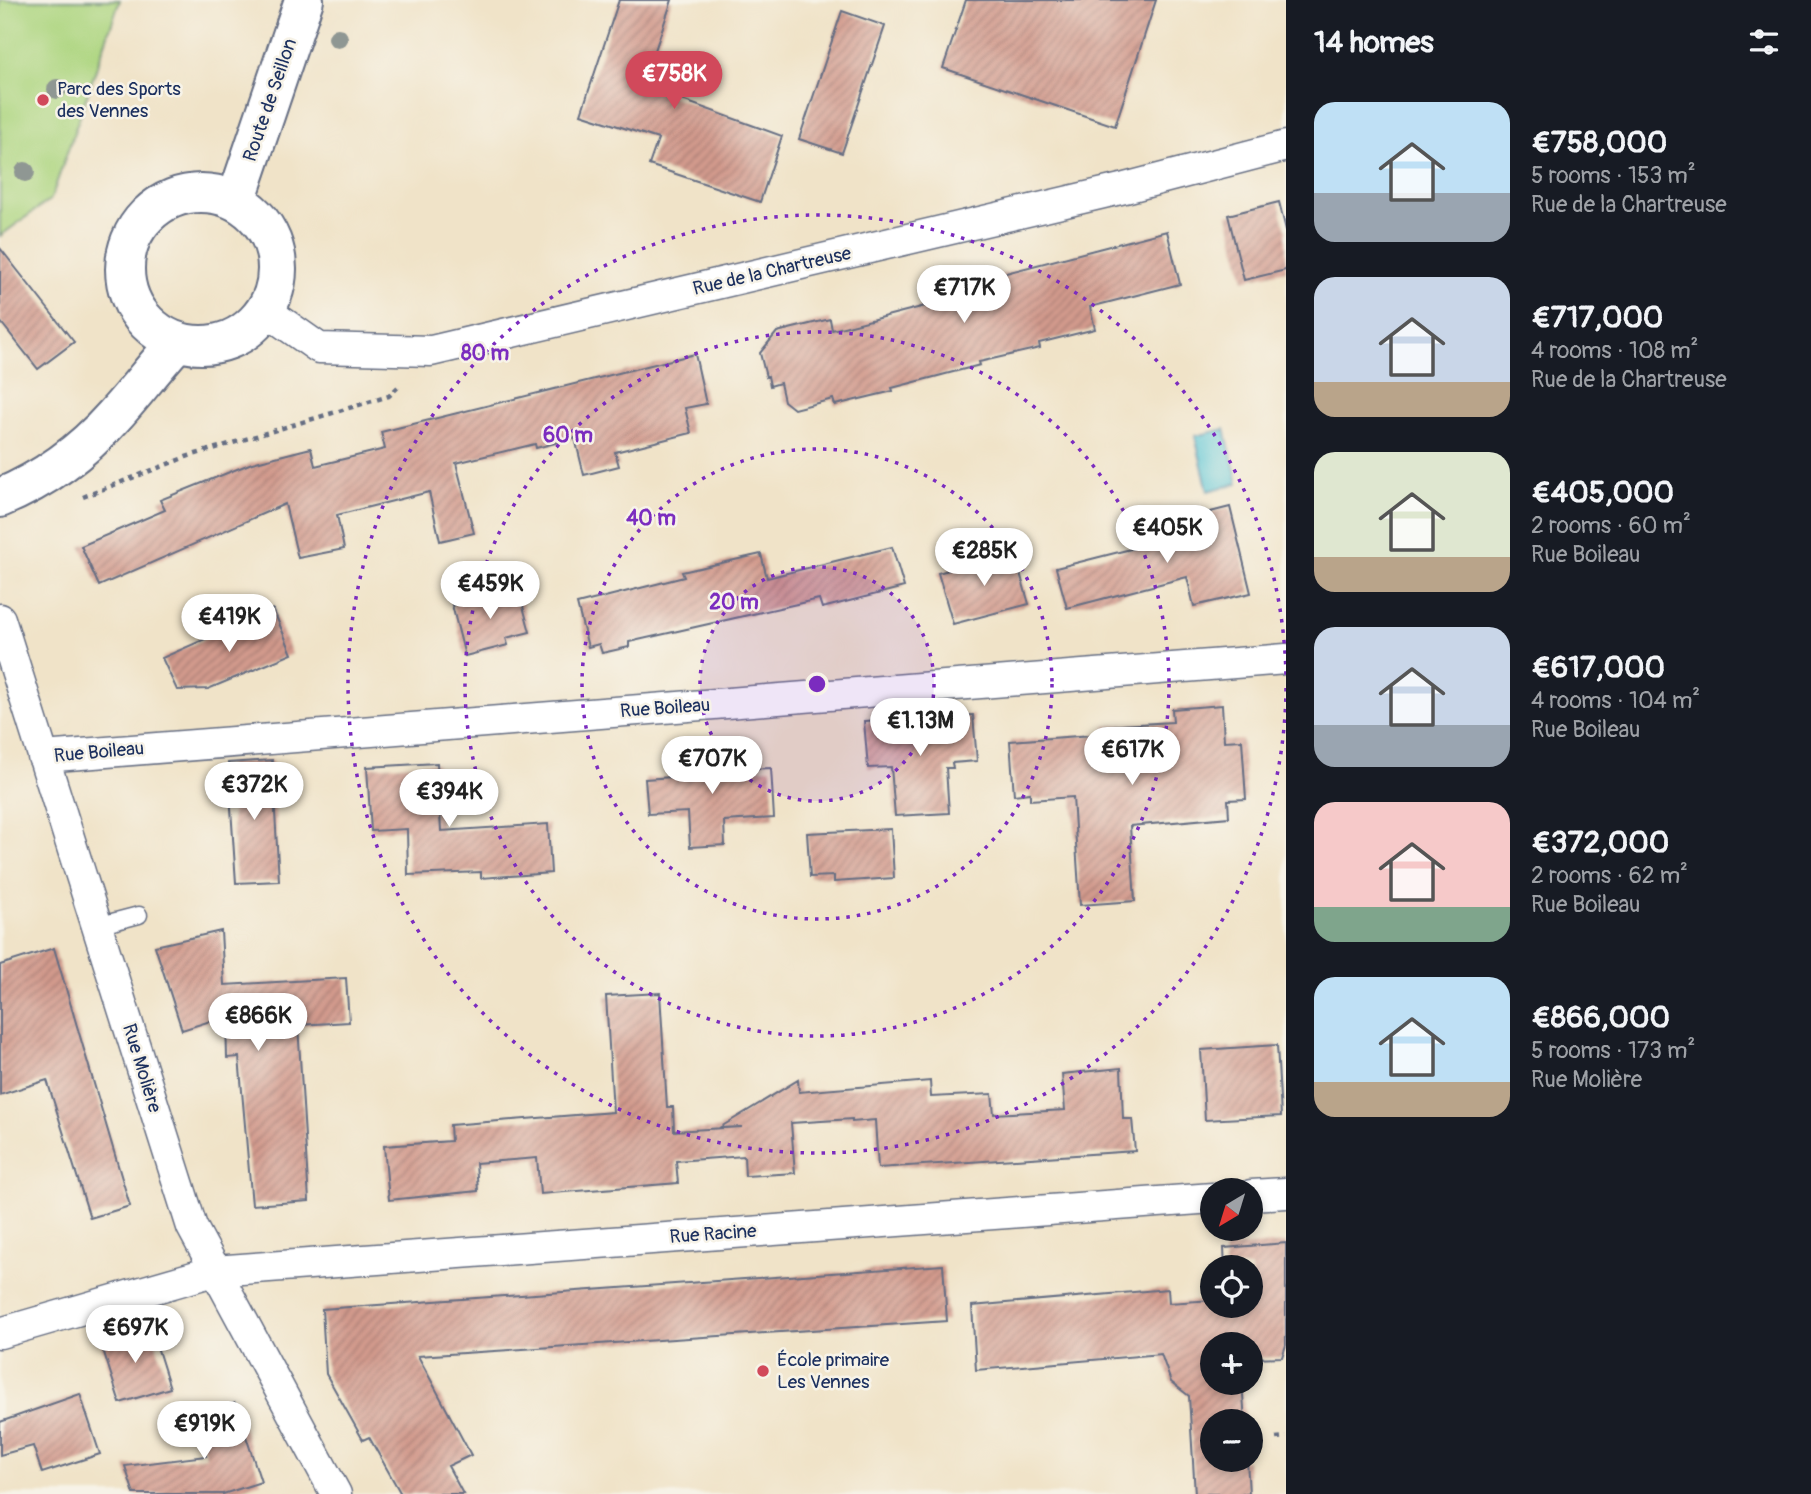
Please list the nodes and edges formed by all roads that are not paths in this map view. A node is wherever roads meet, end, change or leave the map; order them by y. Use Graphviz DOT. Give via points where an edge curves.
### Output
graph roads {
  1 [pos="304,0"];
  2 [pos="1286,146"];
  3 [pos="236,201"];
  4 [pos="265,310"];
  5 [pos="177,341"];
  6 [pos="0,498"];
  7 [pos="0,619"];
  8 [pos="1286,659"];
  9 [pos="43,757"];
  10 [pos="138,915"];
  11 [pos="97,926"];
  12 [pos="1286,1193"];
  13 [pos="1264,1194"];
  14 [pos="1200,1199"];
  15 [pos="214,1271"];
  16 [pos="0,1333"];
  17 [pos="336,1494"];
  1 -- 3 [label="street, Route de Seillon"];
  2 -- 4 [label="street, Rue de la Chartreuse" via="431,351 319,348"];
  3 -- 4 [label="street" via="256,216 271,237 277,261 276,286"];
  3 -- 5 [label="street" via="212,193 187,194 163,202 144,218 130,240 124,264 127,289 137,312 155,330"];
  4 -- 5 [label="street" via="249,328 227,341 202,345"];
  5 -- 6 [label="street" via="113,418 72,456"];
  7 -- 9 [label="street, Rue Molière"];
  8 -- 9 [label="street, Rue Boileau" via="162,754"];
  9 -- 11 [label="street, Rue Molière"];
  10 -- 11 [label="lane"];
  11 -- 15 [label="street, Rue Molière" via="189,1220"];
  12 -- 13 [label="street"];
  14 -- 15 [label="street, Rue Racine"];
  15 -- 16 [label="street, Rue Racine"];
  15 -- 17 [label="street, Rue Molière"];
}
